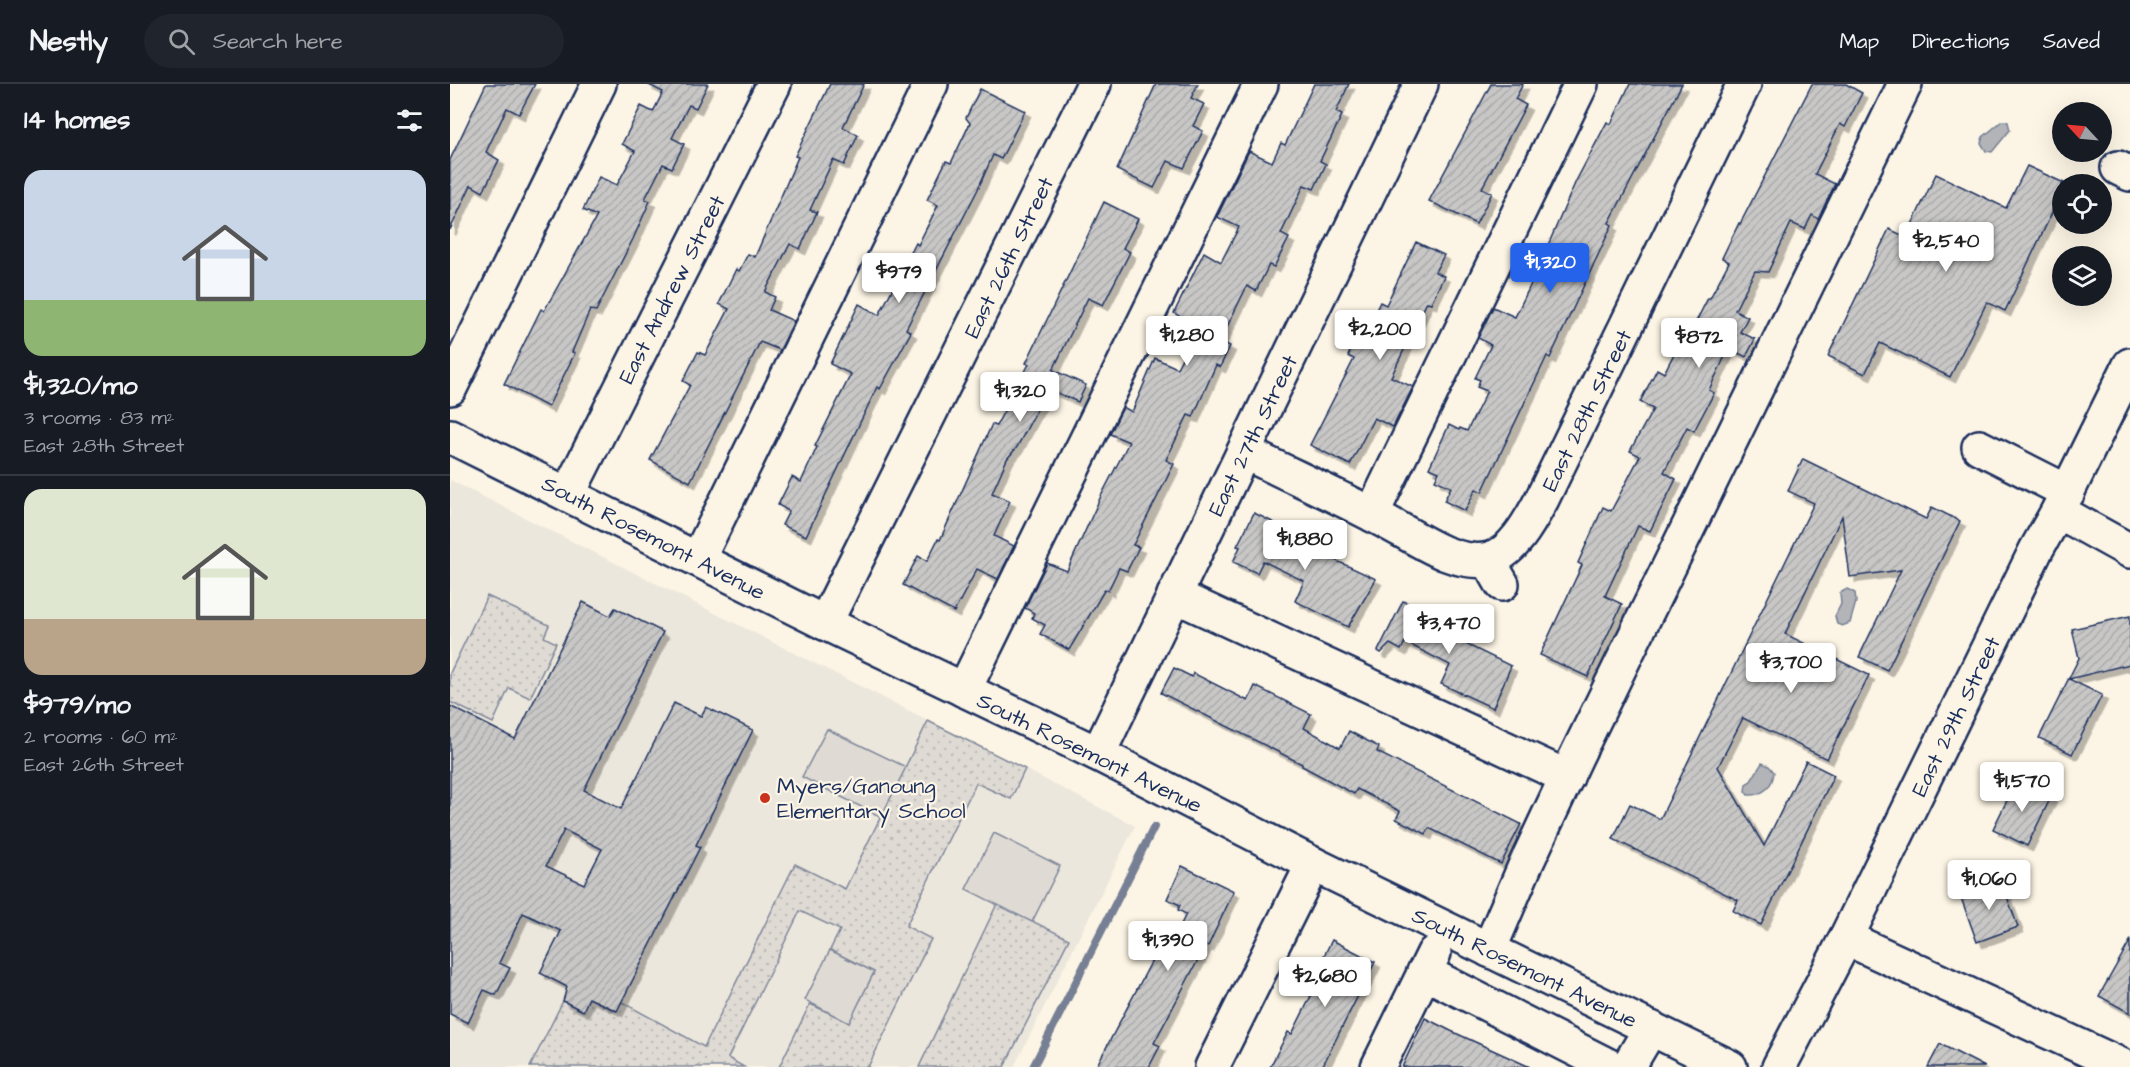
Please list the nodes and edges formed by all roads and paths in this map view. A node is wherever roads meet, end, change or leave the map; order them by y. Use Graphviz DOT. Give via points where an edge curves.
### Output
graph roads {
  1 [pos="599,84"];
  2 [pos="774,84"];
  3 [pos="931,84"];
  4 [pos="1094,84"];
  5 [pos="1261,84"];
  6 [pos="1421,84"];
  7 [pos="1581,84"];
  8 [pos="1744,84"];
  9 [pos="1905,84"];
  10 [pos="2130,365"];
  11 [pos="450,388"];
  12 [pos="450,436"];
  13 [pos="1979,447"];
  14 [pos="1244,452"];
  15 [pos="568,494"];
  16 [pos="2063,501"];
  17 [pos="1372,514"];
  18 [pos="2130,551"];
  19 [pos="698,559"];
  20 [pos="1174,595"];
  21 [pos="825,623"];
  22 [pos="964,690"];
  23 [pos="1098,754"];
  24 [pos="1567,777"];
  25 [pos="1313,864"];
  26 [pos="1445,928"];
  27 [pos="1846,938"];
  28 [pos="1489,950"];
  29 [pos="1521,965"];
  30 [pos="1424,972"];
  31 [pos="1501,1011"];
  32 [pos="1651,1028"];
  33 [pos="1212,1067"];
  34 [pos="1378,1067"];
  35 [pos="1611,1067"];
  36 [pos="1628,1067"];
  37 [pos="1730,1067"];
  38 [pos="1779,1067"];
  39 [pos="2125,1067"];
  1 -- 11 [label="street"];
  2 -- 15 [label="street, East Andrew Street"];
  3 -- 19 [label="street"];
  4 -- 21 [label="street, East 26th Street"];
  5 -- 22 [label="street"];
  6 -- 14 [label="street, East 27th Street"];
  7 -- 17 [label="street"];
  8 -- 17 [label="street, East 28th Street" via="1542,499 1523,530 1499,555 1495,572 1443,552"];
  9 -- 24 [label="street"];
  10 -- 16 [label="street, East 29th Street"];
  12 -- 15 [label="street, South Rosemont Avenue"];
  13 -- 16 [label="street"];
  14 -- 17 [label="street"];
  14 -- 20 [label="street, East 27th Street"];
  15 -- 19 [label="street, South Rosemont Avenue"];
  16 -- 18 [label="street"];
  16 -- 27 [label="street, East 29th Street"];
  19 -- 21 [label="street, South Rosemont Avenue"];
  20 -- 23 [label="street, East 27th Street"];
  20 -- 24 [label="street"];
  21 -- 22 [label="street, South Rosemont Avenue"];
  22 -- 23 [label="street, South Rosemont Avenue"];
  23 -- 25 [label="street, South Rosemont Avenue"];
  24 -- 28 [label="street"];
  25 -- 26 [label="street, South Rosemont Avenue"];
  25 -- 33 [label="street"];
  26 -- 28 [label="street, South Rosemont Avenue"];
  26 -- 30 [label="street"];
  27 -- 38 [label="street, East 29th Street"];
  27 -- 39 [label="street"];
  28 -- 29 [label="street, South Rosemont Avenue"];
  29 -- 31 [label="street"];
  29 -- 32 [label="street, South Rosemont Avenue"];
  30 -- 31 [label="street"];
  30 -- 34 [label="street"];
  31 -- 35 [label="street"];
  32 -- 36 [label="street"];
  32 -- 37 [label="street, South Rosemont Avenue"];
}
